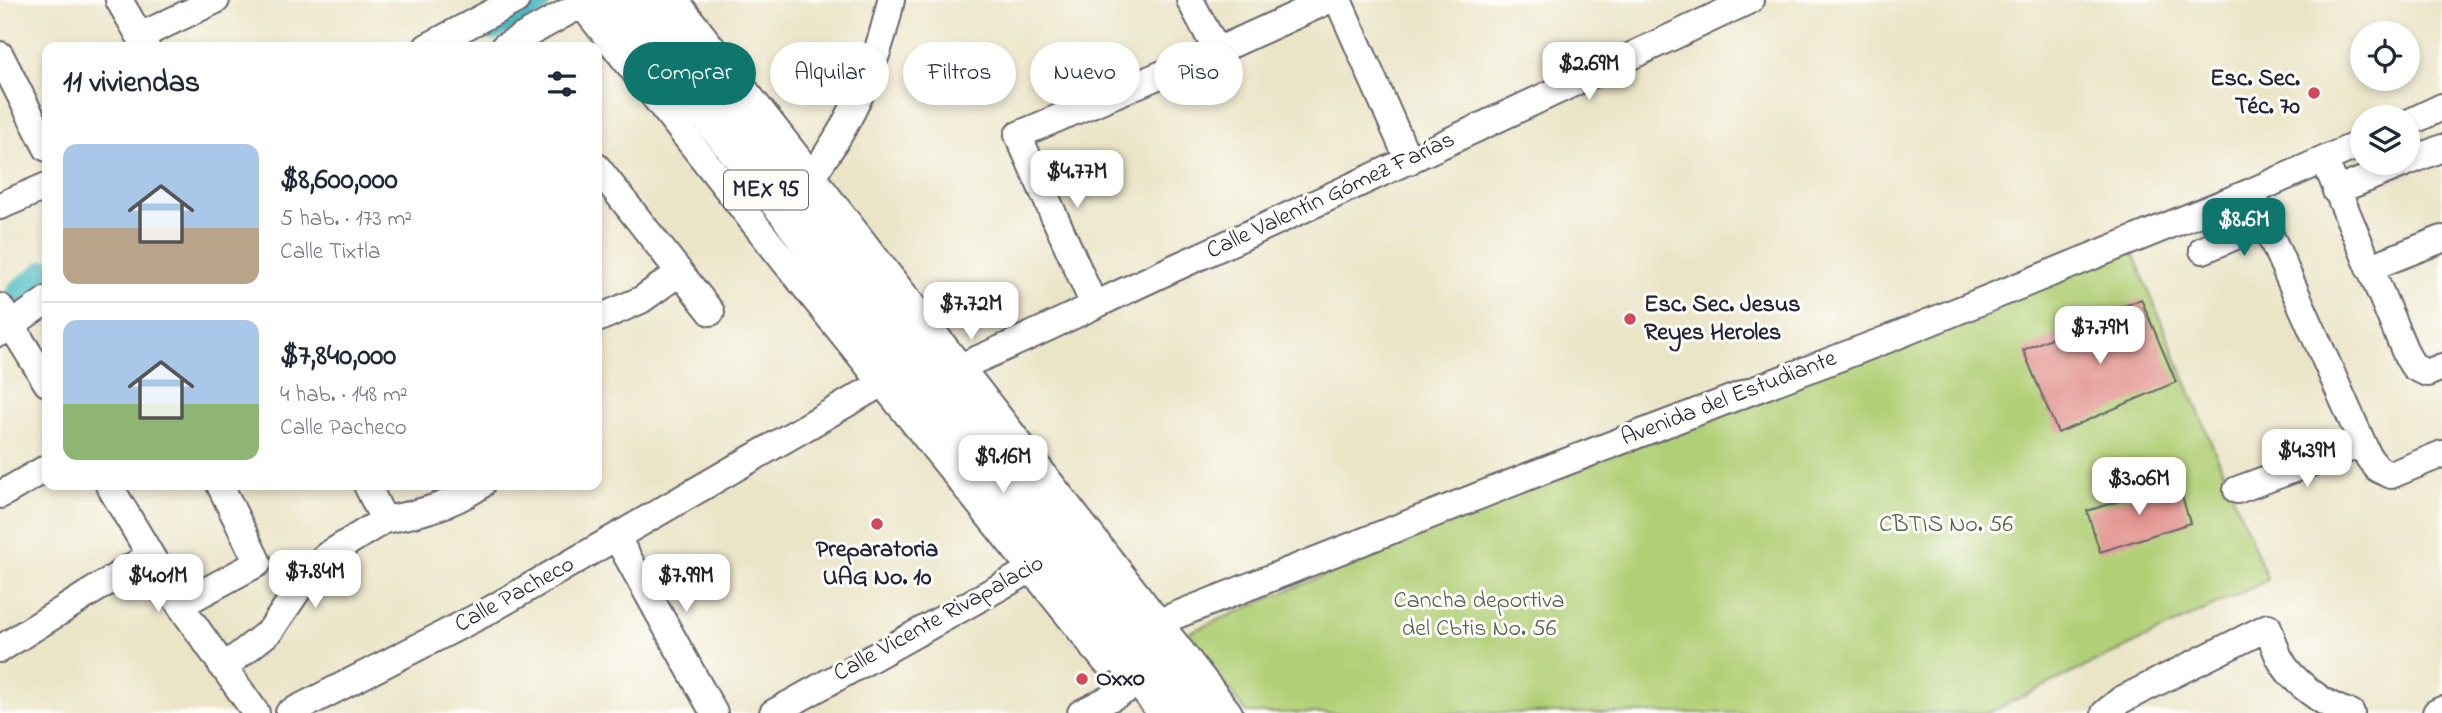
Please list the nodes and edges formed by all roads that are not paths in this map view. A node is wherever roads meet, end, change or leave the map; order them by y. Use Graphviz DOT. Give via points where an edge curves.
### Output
graph roads {
  1 [pos="119,0"];
  2 [pos="216,0"];
  3 [pos="644,0"];
  4 [pos="675,0"];
  5 [pos="891,0"];
  6 [pos="1190,0"];
  7 [pos="1329,0"];
  8 [pos="1338,0"];
  9 [pos="1750,0"];
  10 [pos="590,1"];
  11 [pos="498,3"];
  12 [pos="143,42"];
  13 [pos="435,42"];
  14 [pos="515,42"];
  15 [pos="1212,42"];
  16 [pos="1237,42"];
  17 [pos="0,55"];
  18 [pos="1154,77"];
  19 [pos="2442,107"];
  20 [pos="2420,117"];
  21 [pos="42,138"];
  22 [pos="2442,148"];
  23 [pos="2350,150"];
  24 [pos="2420,157"];
  25 [pos="1409,161"];
  26 [pos="2325,161"];
  27 [pos="602,173"];
  28 [pos="2375,175"];
  29 [pos="42,188"];
  30 [pos="2336,191"];
  31 [pos="2251,192"];
  32 [pos="800,194"];
  33 [pos="0,206"];
  34 [pos="2265,223"];
  35 [pos="2442,239"];
  36 [pos="2203,250"];
  37 [pos="2369,268"];
  38 [pos="679,273"];
  39 [pos="42,303"];
  40 [pos="1094,305"];
  41 [pos="712,313"];
  42 [pos="602,316"];
  43 [pos="4,322"];
  44 [pos="2442,367"];
  45 [pos="42,376"];
  46 [pos="922,379"];
  47 [pos="2362,444"];
  48 [pos="2442,454"];
  49 [pos="42,471"];
  50 [pos="112,490"];
  51 [pos="222,490"];
  52 [pos="371,490"];
  53 [pos="471,490"];
  54 [pos="2237,490"];
  55 [pos="0,495"];
  56 [pos="393,518"];
  57 [pos="617,538"];
  58 [pos="149,556"];
  59 [pos="1048,558"];
  60 [pos="180,604"];
  61 [pos="1124,636"];
  62 [pos="0,649"];
  63 [pos="223,668"];
  64 [pos="1128,689"];
  65 [pos="2442,710"];
  66 [pos="256,713"];
  67 [pos="289,713"];
  68 [pos="715,713"];
  69 [pos="773,713"];
  70 [pos="1081,713"];
  71 [pos="1146,713"];
  72 [pos="1165,713"];
  73 [pos="1197,713"];
  74 [pos="1230,713"];
  75 [pos="2105,713"];
  76 [pos="2351,713"];
  77 [pos="2435,713"];
  1 -- 12 [label="street"];
  2 -- 12 [label="street"];
  3 -- 32 [label="main road, MEX 95"];
  4 -- 32 [label="street"];
  5 -- 32 [label="street" via="866,81 844,127"];
  6 -- 15 [label="street"];
  7 -- 16 [label="street"];
  8 -- 25 [label="street"];
  9 -- 25 [label="street, Calle Valentín Gómez Farías"];
  10 -- 14 [label="street"];
  10 -- 32 [label="main road, MEX 95"];
  10 -- 46 [label="street"];
  11 -- 13 [label="street"];
  17 -- 21 [label="street"];
  18 -- 40 [label="street" via="1018,135"];
  19 -- 20 [label="street"];
  22 -- 24 [label="street"];
  23 -- 26 [label="street, Avenida del Estudiante"];
  25 -- 40 [label="street, Calle Valentín Gómez Farías"];
  26 -- 30 [label="street"];
  26 -- 31 [label="street, Avenida del Estudiante"];
  27 -- 38 [label="street"];
  28 -- 30 [label="street"];
  29 -- 33 [label="street"];
  30 -- 37 [label="street"];
  31 -- 34 [label="street"];
  31 -- 61 [label="street, Avenida del Estudiante" via="1893,337"];
  32 -- 46 [label="main road, MEX 95"];
  32 -- 46 [label="street"];
  34 -- 36 [label="street"];
  34 -- 47 [label="street"];
  35 -- 37 [label="street"];
  37 -- 44 [label="street" via="2414,367 2427,373"];
  38 -- 41 [label="street"];
  38 -- 42 [label="street" via="641,300"];
  39 -- 43 [label="street"];
  40 -- 46 [label="street, Calle Valentín Gómez Farías"];
  43 -- 45 [label="street"];
  46 -- 57 [label="street, Calle Pacheco"];
  46 -- 59 [label="main road, MEX 95"];
  46 -- 61 [label="street"];
  47 -- 48 [label="street" via="2378,470 2391,475"];
  47 -- 54 [label="street"];
  49 -- 55 [label="street"];
  50 -- 58 [label="street"];
  51 -- 60 [label="street" via="258,563"];
  52 -- 56 [label="street"];
  53 -- 56 [label="street" via="425,511"];
  56 -- 63 [label="street" via="326,556 270,631"];
  57 -- 67 [label="street, Calle Pacheco" via="483,614"];
  57 -- 68 [label="street"];
  58 -- 60 [label="street"];
  58 -- 62 [label="street"];
  59 -- 61 [label="main road, MEX 95"];
  59 -- 69 [label="street, Calle Vicente Rivapalacio"];
  60 -- 63 [label="street"];
  61 -- 64 [label="street"];
  61 -- 72 [label="main road, MEX 95"];
  61 -- 73 [label="main road, MEX 95"];
  61 -- 74 [label="street"];
  63 -- 66 [label="street"];
  64 -- 70 [label="street"];
  64 -- 71 [label="street"];
  65 -- 77 [label="street"];
  75 -- 76 [label="street" via="2121,700 2267,626 2280,660 2300,683 2337,710"];
}
